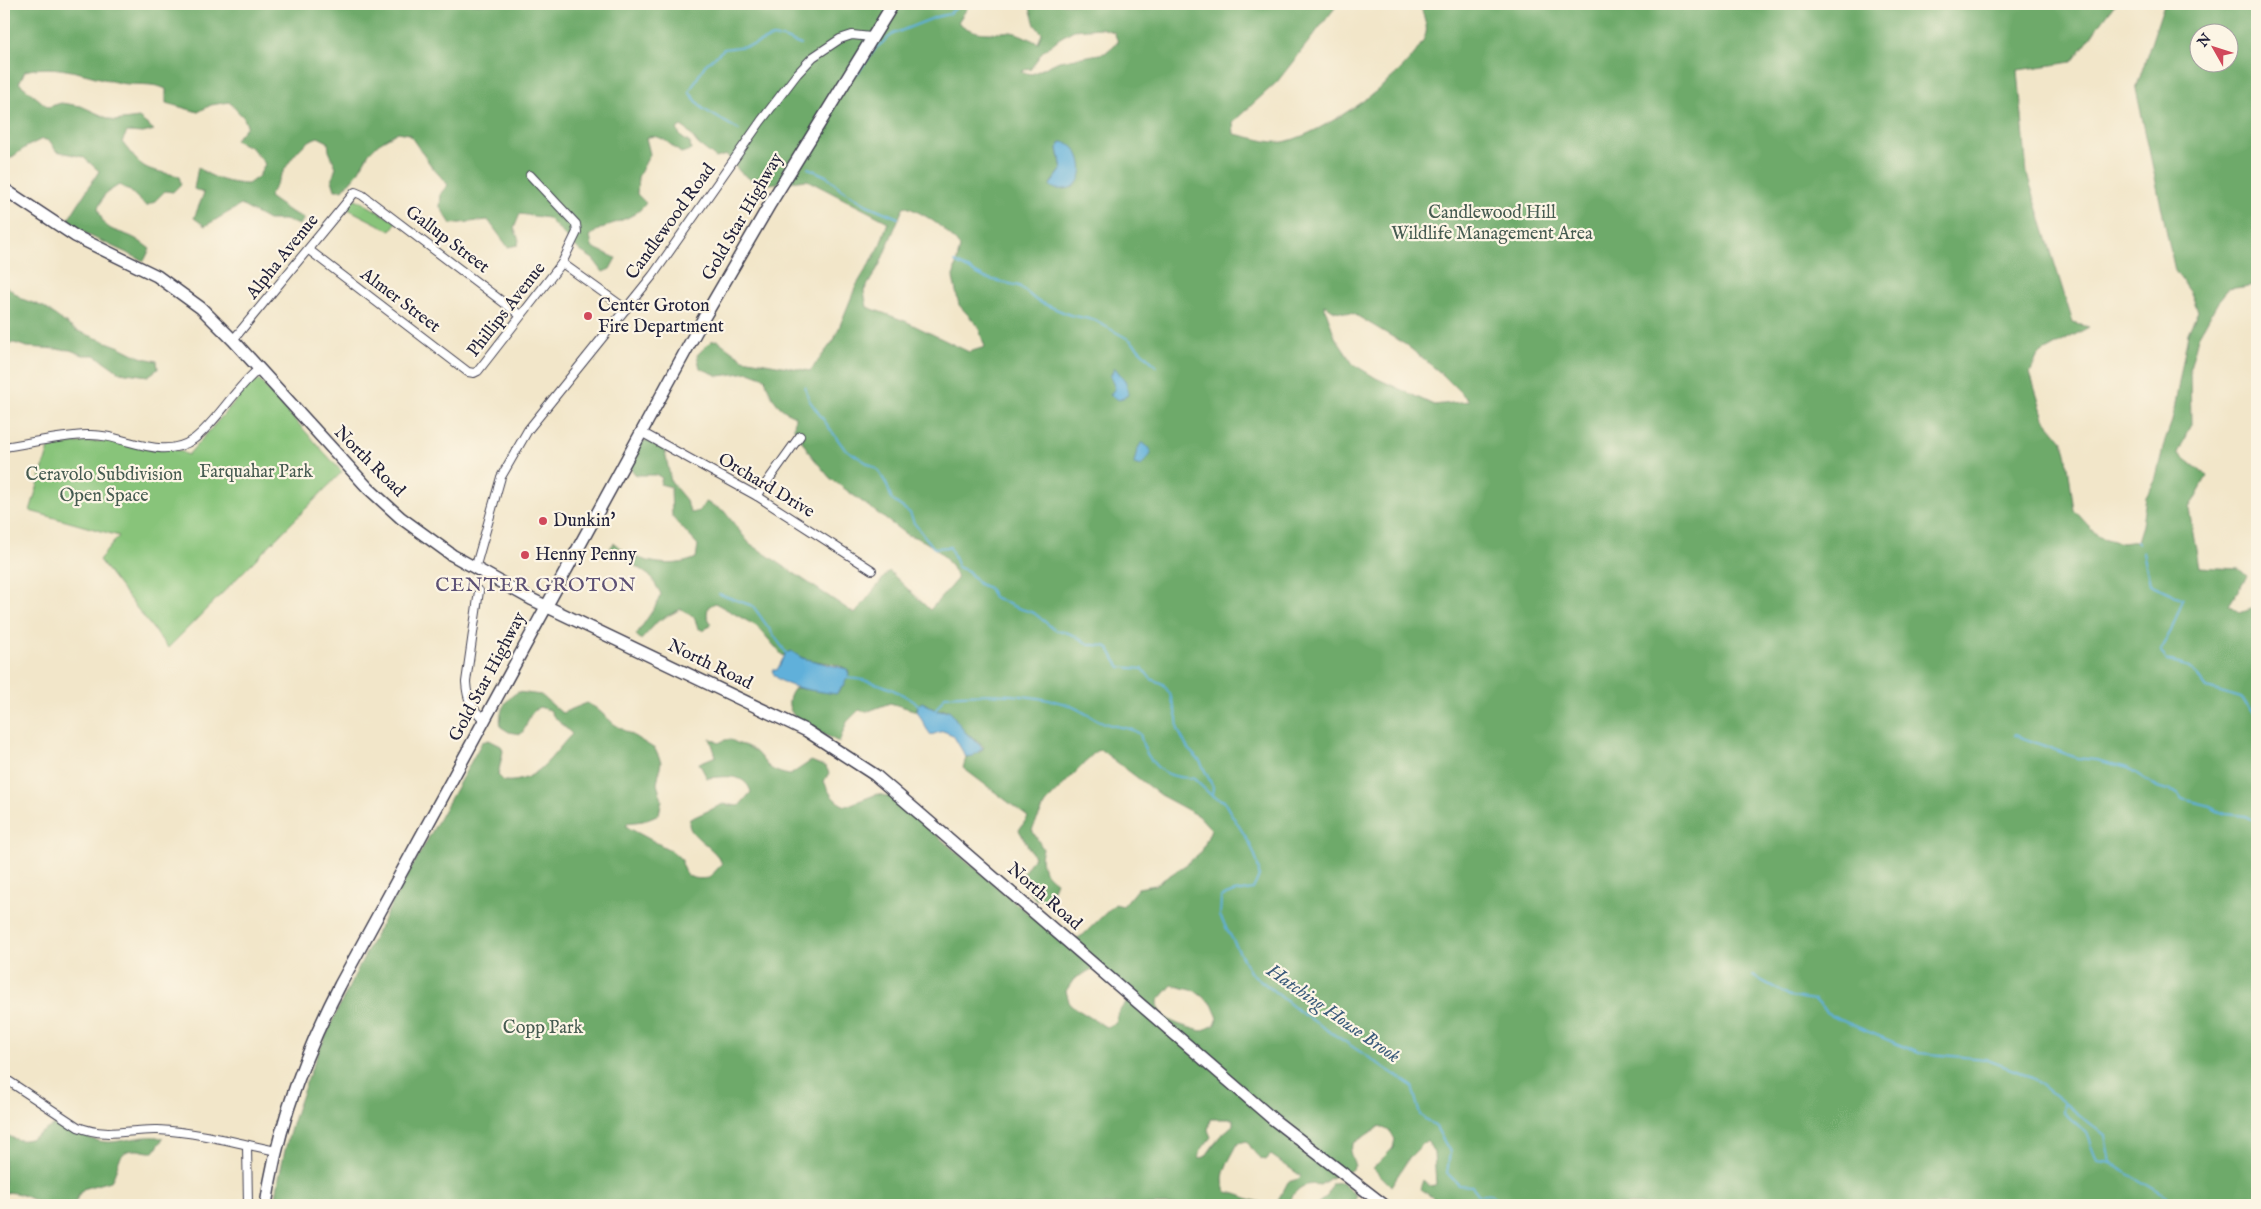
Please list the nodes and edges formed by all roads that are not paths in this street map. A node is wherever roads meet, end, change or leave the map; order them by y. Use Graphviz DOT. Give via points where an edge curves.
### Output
graph roads {
  1 [pos="893,4"];
  2 [pos="872,37"];
  3 [pos="530,175"];
  4 [pos="4,189"];
  5 [pos="355,192"];
  6 [pos="309,250"];
  7 [pos="562,263"];
  8 [pos="626,309"];
  9 [pos="520,315"];
  10 [pos="233,340"];
  11 [pos="259,369"];
  12 [pos="474,374"];
  13 [pos="642,432"];
  14 [pos="800,436"];
  15 [pos="4,447"];
  16 [pos="757,496"];
  17 [pos="475,569"];
  18 [pos="872,570"];
  19 [pos="479,591"];
  20 [pos="545,606"];
  21 [pos="484,720"];
  22 [pos="4,1078"];
  23 [pos="247,1145"];
  24 [pos="276,1151"];
  25 [pos="248,1205"];
  26 [pos="266,1205"];
  27 [pos="1384,1205"];
  1 -- 2 [label="main road, Gold Star Highway"];
  2 -- 8 [label="street, Candlewood Road" via="857,35 840,39 821,51 797,74"];
  2 -- 13 [label="main road, Gold Star Highway" via="756,228"];
  3 -- 7 [label="street, Phillips Avenue" via="576,224 577,232"];
  4 -- 10 [label="main road, North Road" via="76,236 157,276 201,308"];
  5 -- 6 [label="street, Alpha Avenue"];
  5 -- 9 [label="street, Gallup Street"];
  6 -- 10 [label="street, Alpha Avenue"];
  6 -- 12 [label="street, Almer Street"];
  7 -- 8 [label="street"];
  7 -- 9 [label="street, Phillips Avenue"];
  8 -- 17 [label="street, Candlewood Road" via="519,444 501,477"];
  9 -- 12 [label="street, Phillips Avenue"];
  10 -- 11 [label="main road, North Road"];
  11 -- 15 [label="street" via="195,438 176,448 160,449 88,435"];
  11 -- 17 [label="main road, North Road" via="368,488 429,539"];
  13 -- 16 [label="street, Orchard Drive"];
  13 -- 20 [label="main road, Gold Star Highway"];
  14 -- 16 [label="street"];
  16 -- 18 [label="street, Orchard Drive"];
  17 -- 20 [label="main road, North Road"];
  19 -- 21 [label="street" via="466,682 467,696 474,712"];
  20 -- 21 [label="main road, Gold Star Highway"];
  20 -- 27 [label="main road, North Road" via="807,731 875,775 1274,1120"];
  21 -- 24 [label="main road, Gold Star Highway" via="323,1018 296,1084"];
  22 -- 23 [label="street" via="78,1127 91,1132 180,1132"];
  23 -- 24 [label="street"];
  23 -- 25 [label="street"];
  24 -- 26 [label="main road, Gold Star Highway"];
}
